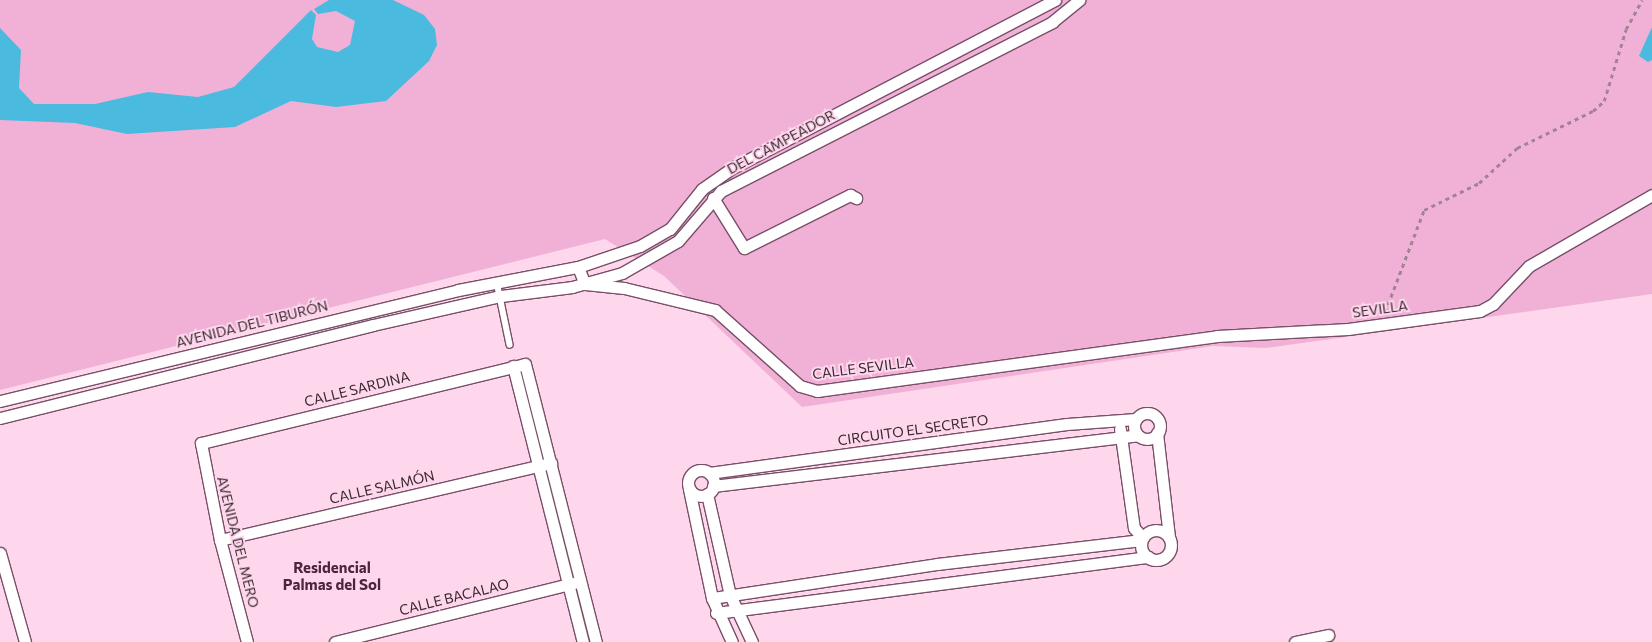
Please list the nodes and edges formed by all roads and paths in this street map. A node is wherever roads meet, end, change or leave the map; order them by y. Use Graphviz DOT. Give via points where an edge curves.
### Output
graph roads {
  1 [pos="1055,0"];
  2 [pos="1079,0"];
  3 [pos="1642,0"];
  4 [pos="996,30"];
  5 [pos="1004,45"];
  6 [pos="817,123"];
  7 [pos="824,136"];
  8 [pos="1652,195"];
  9 [pos="713,198"];
  10 [pos="856,198"];
  11 [pos="610,257"];
  12 [pos="578,267"];
  13 [pos="622,272"];
  14 [pos="497,282"];
  15 [pos="585,284"];
  16 [pos="624,288"];
  17 [pos="501,296"];
  18 [pos="1387,324"];
  19 [pos="274,335"];
  20 [pos="510,344"];
  21 [pos="278,348"];
  22 [pos="1076,356"];
  23 [pos="513,366"];
  24 [pos="69,385"];
  25 [pos="73,399"];
  26 [pos="0,401"];
  27 [pos="0,418"];
  28 [pos="1136,419"];
  29 [pos="1121,420"];
  30 [pos="1158,433"];
  31 [pos="1120,434"];
  32 [pos="1138,435"];
  33 [pos="911,446"];
  34 [pos="200,448"];
  35 [pos="914,463"];
  36 [pos="545,464"];
  37 [pos="709,472"];
  38 [pos="689,490"];
  39 [pos="710,490"];
  40 [pos="1169,537"];
  41 [pos="1142,539"];
  42 [pos="220,540"];
  43 [pos="0,553"];
  44 [pos="1148,557"];
  45 [pos="937,564"];
  46 [pos="580,582"];
  47 [pos="938,583"];
  48 [pos="568,585"];
  49 [pos="12,593"];
  50 [pos="730,594"];
  51 [pos="0,596"];
  52 [pos="712,598"];
  53 [pos="736,610"];
  54 [pos="716,613"];
  55 [pos="591,624"];
  56 [pos="579,627"];
  57 [pos="1328,635"];
  58 [pos="25,642"];
  59 [pos="247,642"];
  60 [pos="335,642"];
  61 [pos="583,642"];
  62 [pos="596,642"];
  63 [pos="732,642"];
  64 [pos="752,642"];
  65 [pos="1295,642"];
  1 -- 4 [label="street, DEL CAMPEADOR"];
  2 -- 5 [label="street, DEL CAMPEADOR" via="1052,22"];
  3 -- 18 [label="path" via="1626,29 1604,100 1593,111 1517,148 1479,183 1424,210 1386,304"];
  4 -- 5 [label="street"];
  4 -- 6 [label="street, DEL CAMPEADOR"];
  5 -- 7 [label="street, DEL CAMPEADOR"];
  6 -- 7 [label="street"];
  6 -- 11 [label="street, DEL CAMPEADOR" via="713,179 682,217 658,237"];
  7 -- 9 [label="street, DEL CAMPEADOR"];
  8 -- 18 [label="street, SEVILLA" via="1529,266 1493,304 1480,311"];
  9 -- 10 [label="street" via="744,248 850,195"];
  9 -- 13 [label="street, DEL CAMPEADOR" via="678,241"];
  11 -- 12 [label="street, DEL CAMPEADOR"];
  11 -- 13 [label="street"];
  12 -- 14 [label="street, DEL CAMPEADOR"];
  12 -- 15 [label="street"];
  13 -- 15 [label="street, DEL CAMPEADOR"];
  13 -- 16 [label="street"];
  14 -- 17 [label="lane"];
  14 -- 19 [label="street, AVENIDA DEL TIBURÓN"];
  15 -- 16 [label="street, CALLE SEVILLA"];
  15 -- 17 [label="street, DEL CAMPEADOR"];
  16 -- 22 [label="street, CALLE SEVILLA" via="715,310 808,390"];
  17 -- 20 [label="lane"];
  17 -- 21 [label="street"];
  18 -- 22 [label="street, SEVILLA" via="1269,336 1217,336"];
  19 -- 21 [label="street"];
  19 -- 24 [label="street, AVENIDA DEL TIBURÓN"];
  21 -- 25 [label="street"];
  23 -- 34 [label="street, CALLE SARDINA" via="205,441"];
  23 -- 36 [label="street"];
  23 -- 36 [label="street, CALLE SARDINA" via="525,364"];
  24 -- 25 [label="street"];
  24 -- 26 [label="street, AVENIDA DEL TIBURÓN"];
  25 -- 27 [label="street"];
  28 -- 29 [label="street, CIRCUITO EL SECRETO"];
  28 -- 30 [label="street" via="1146,414 1156,417"];
  28 -- 32 [label="street"];
  29 -- 31 [label="street"];
  29 -- 33 [label="street, CIRCUITO EL SECRETO"];
  30 -- 32 [label="street" via="1148,439"];
  30 -- 40 [label="street"];
  31 -- 32 [label="street"];
  31 -- 35 [label="street"];
  31 -- 41 [label="street" via="1134,528"];
  33 -- 35 [label="street"];
  33 -- 37 [label="street, CIRCUITO EL SECRETO"];
  34 -- 42 [label="street, AVENIDA DEL MERO"];
  35 -- 39 [label="street"];
  36 -- 42 [label="street, CALLE SALMÓN"];
  36 -- 46 [label="street"];
  36 -- 48 [label="street"];
  37 -- 38 [label="street" via="694,472 688,480"];
  37 -- 39 [label="street"];
  38 -- 39 [label="street" via="697,496"];
  38 -- 52 [label="street"];
  39 -- 50 [label="street"];
  40 -- 41 [label="street" via="1152,530"];
  40 -- 44 [label="street" via="1167,556"];
  41 -- 44 [label="street"];
  41 -- 45 [label="street"];
  42 -- 59 [label="street, AVENIDA DEL MERO"];
  43 -- 49 [label="street"];
  44 -- 47 [label="street"];
  45 -- 47 [label="street"];
  45 -- 50 [label="street"];
  46 -- 48 [label="street, CALLE BACALAO"];
  46 -- 55 [label="street"];
  47 -- 53 [label="street"];
  48 -- 56 [label="street"];
  48 -- 60 [label="street, CALLE BACALAO"];
  49 -- 51 [label="street"];
  49 -- 58 [label="street"];
  50 -- 52 [label="street"];
  50 -- 53 [label="street"];
  52 -- 54 [label="street"];
  53 -- 54 [label="street"];
  53 -- 64 [label="street"];
  54 -- 63 [label="street"];
  55 -- 56 [label="street"];
  55 -- 62 [label="street"];
  56 -- 61 [label="street"];
  57 -- 65 [label="street"];
}
